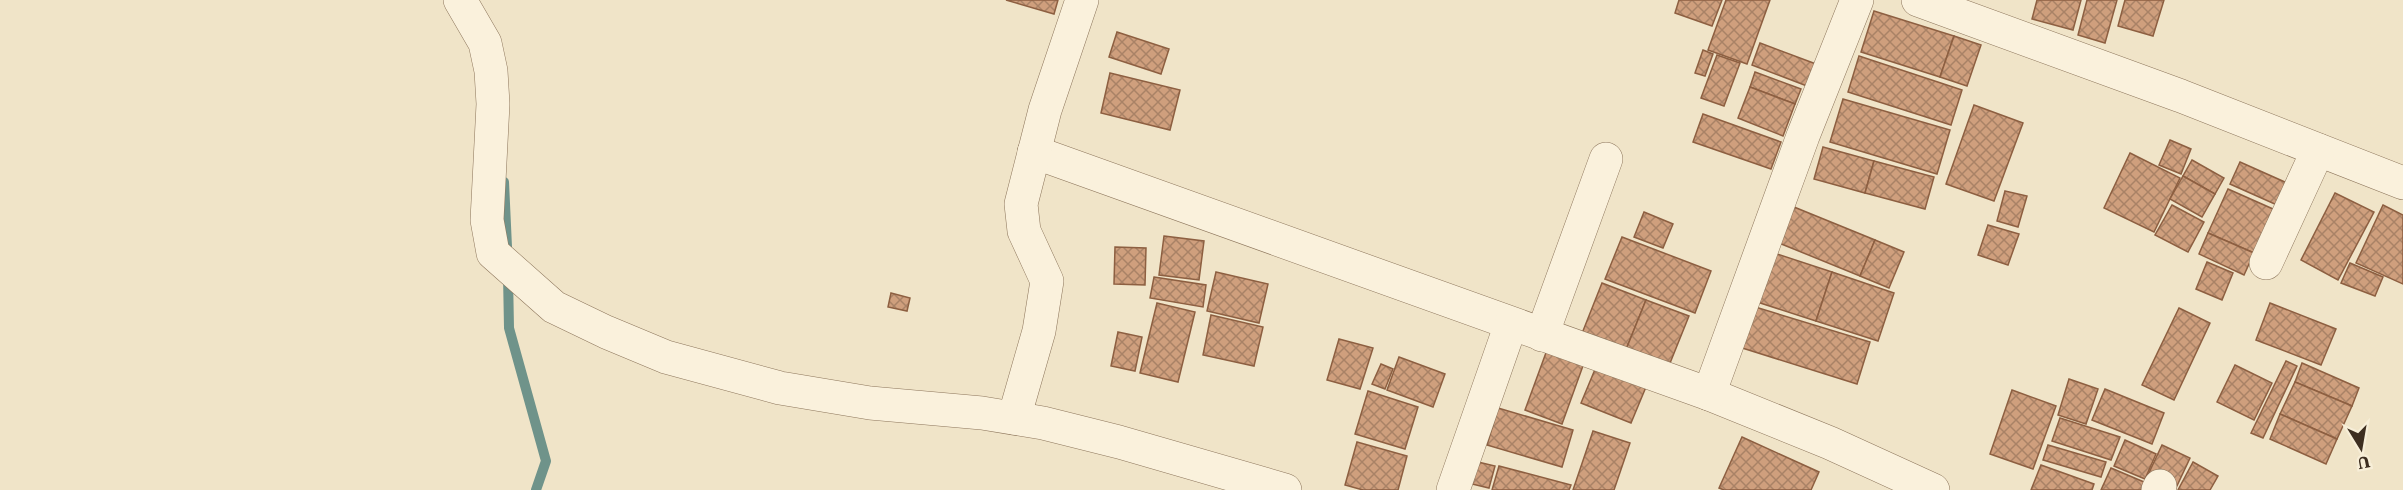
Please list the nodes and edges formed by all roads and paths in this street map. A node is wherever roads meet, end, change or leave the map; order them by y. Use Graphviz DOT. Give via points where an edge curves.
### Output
graph roads {
  1 [pos="460,0"];
  2 [pos="1082,0"];
  3 [pos="1857,0"];
  4 [pos="1918,0"];
  5 [pos="2318,150"];
  6 [pos="1034,152"];
  7 [pos="1606,159"];
  8 [pos="2403,183"];
  9 [pos="2266,263"];
  10 [pos="1511,324"];
  11 [pos="1542,335"];
  12 [pos="1709,394"];
  13 [pos="1014,418"];
  14 [pos="1286,490"];
  15 [pos="1453,490"];
  16 [pos="1933,490"];
  1 -- 13 [label="street" via="485,43 491,71 487,220 493,253 554,307 666,357 780,388"];
  2 -- 6 [label="street"];
  3 -- 12 [label="street"];
  4 -- 5 [label="street"];
  5 -- 8 [label="street"];
  5 -- 9 [label="street"];
  6 -- 10 [label="street"];
  6 -- 13 [label="street" via="1021,204 1024,231 1047,281 1039,331"];
  7 -- 11 [label="street"];
  10 -- 11 [label="street"];
  10 -- 15 [label="street"];
  11 -- 12 [label="street"];
  12 -- 16 [label="street"];
  13 -- 14 [label="street" via="1119,442"];
}
